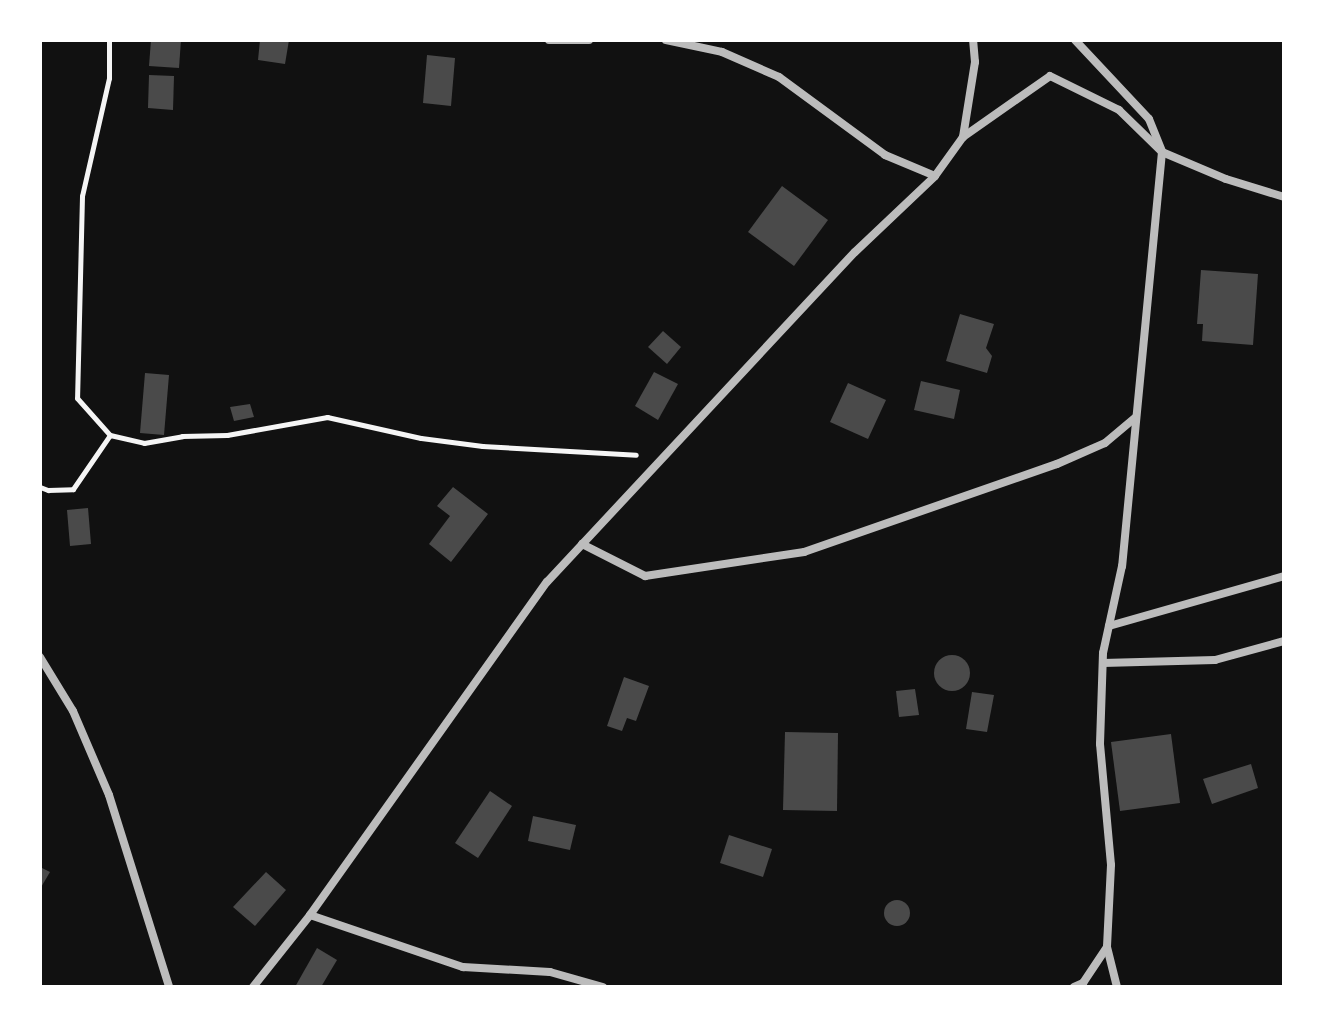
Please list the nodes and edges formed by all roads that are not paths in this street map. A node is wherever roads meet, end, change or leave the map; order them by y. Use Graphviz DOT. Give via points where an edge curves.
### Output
graph roads {
  1 [pos="549,40"];
  2 [pos="589,40"];
  3 [pos="666,40"];
  4 [pos="973,40"];
  5 [pos="1075,40"];
  6 [pos="963,137"];
  7 [pos="1162,152"];
  8 [pos="935,176"];
  9 [pos="1284,197"];
  10 [pos="1136,417"];
  11 [pos="582,544"];
  12 [pos="1284,576"];
  13 [pos="1109,626"];
  14 [pos="1284,641"];
  15 [pos="40,657"];
  16 [pos="1103,663"];
  17 [pos="310,915"];
  18 [pos="1107,947"];
  19 [pos="169,987"];
  20 [pos="253,987"];
  21 [pos="603,987"];
  22 [pos="1074,987"];
  23 [pos="1117,987"];
  1 -- 2 [label="street"];
  3 -- 8 [label="street" via="722,52 779,77 885,155"];
  4 -- 6 [label="street" via="975,62"];
  5 -- 7 [label="street" via="1149,119"];
  6 -- 7 [label="street" via="1050,76 1119,110"];
  6 -- 8 [label="street"];
  7 -- 9 [label="street"];
  7 -- 10 [label="street"];
  8 -- 11 [label="street" via="855,252"];
  10 -- 11 [label="street" via="1105,443 1057,464 804,552 645,576"];
  10 -- 13 [label="street" via="1122,566"];
  11 -- 17 [label="street" via="547,582"];
  12 -- 13 [label="street"];
  13 -- 16 [label="street"];
  14 -- 16 [label="street" via="1215,660"];
  15 -- 19 [label="street" via="73,711 109,795"];
  16 -- 18 [label="street" via="1100,744 1111,865"];
  17 -- 20 [label="street"];
  17 -- 21 [label="street" via="463,967 550,972"];
  18 -- 22 [label="street" via="1083,983"];
  18 -- 23 [label="street"];
}
